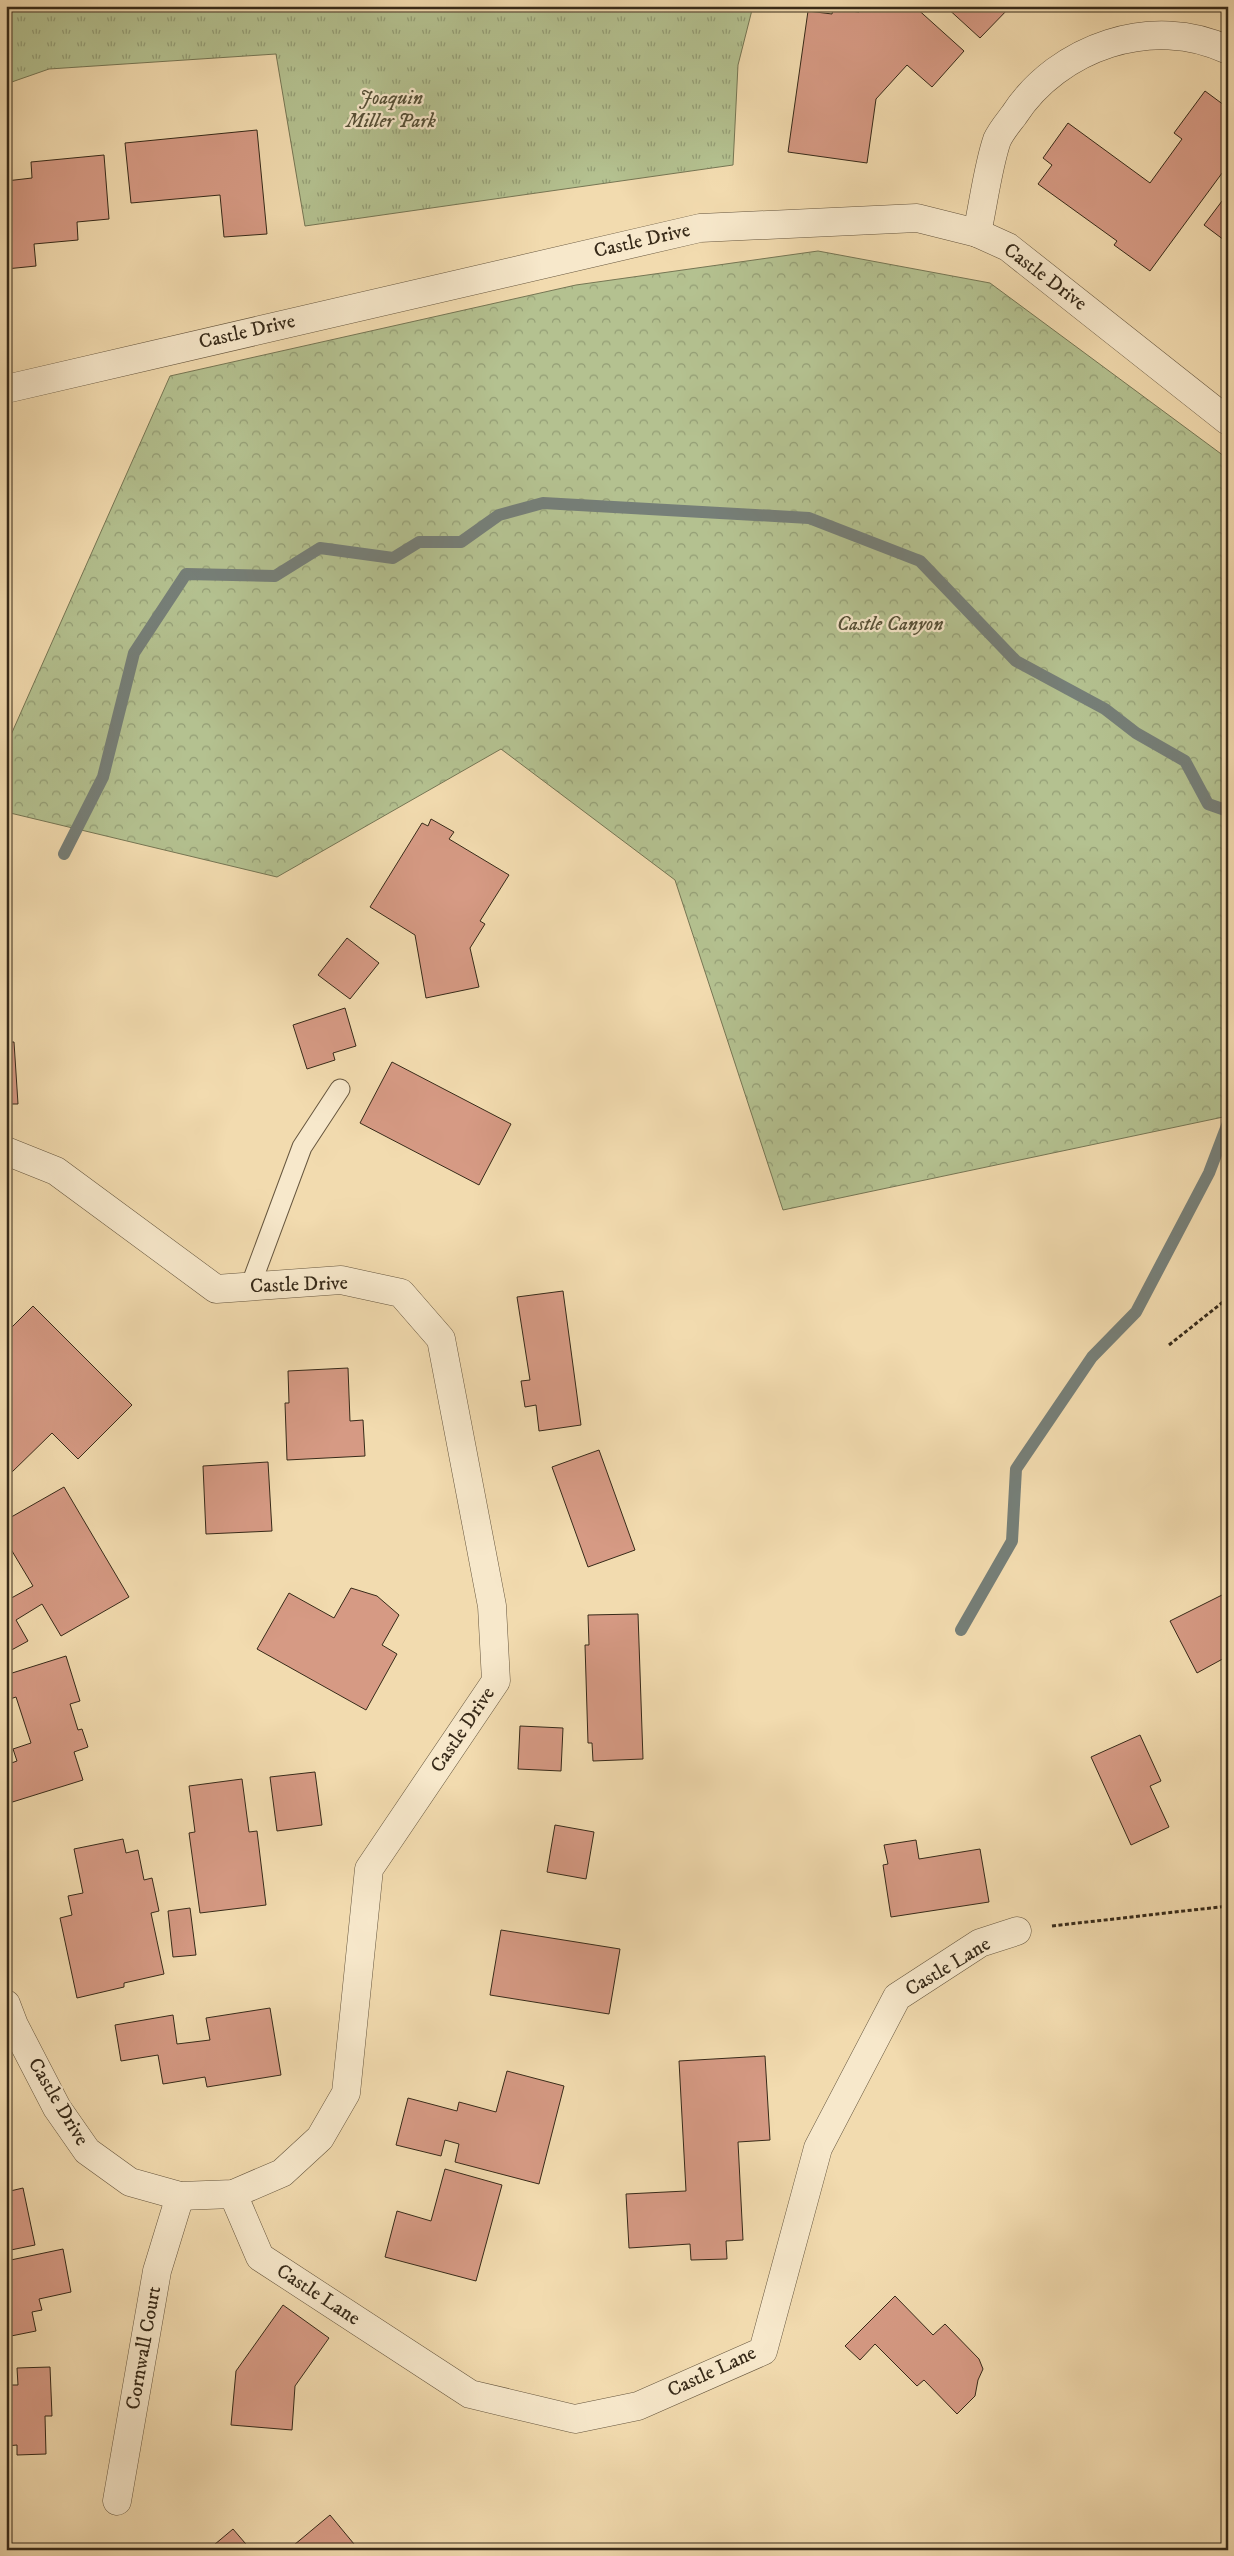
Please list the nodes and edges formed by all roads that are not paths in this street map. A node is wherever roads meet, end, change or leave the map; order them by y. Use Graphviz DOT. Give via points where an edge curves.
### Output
graph roads {
  1 [pos="1228,50"];
  2 [pos="978,234"];
  3 [pos="6,389"];
  4 [pos="1228,421"];
  5 [pos="340,1089"];
  6 [pos="6,1152"];
  7 [pos="250,1287"];
  8 [pos="1017,1931"];
  9 [pos="6,2004"];
  10 [pos="233,2194"];
  11 [pos="180,2196"];
  12 [pos="117,2502"];
  1 -- 2 [label="street" via="1213,43 1163,35 1112,41 1064,63 1026,96 998,140"];
  2 -- 3 [label="street, Castle Drive" via="917,218 700,228"];
  2 -- 4 [label="street, Castle Drive" via="1008,246"];
  5 -- 7 [label="lane" via="302,1147"];
  6 -- 7 [label="street, Castle Drive" via="56,1171 216,1290"];
  7 -- 10 [label="street, Castle Drive" via="341,1280 401,1293 441,1339 492,1606 496,1681 369,1869 346,2092 320,2138 282,2174"];
  8 -- 10 [label="street, Castle Lane" via="980,1943 897,1997 818,2148 763,2351 638,2406 576,2419 470,2394 260,2257"];
  9 -- 11 [label="street, Castle Drive" via="57,2108 87,2151 130,2182"];
  10 -- 11 [label="street, Castle Drive"];
  11 -- 12 [label="street, Cornwall Court" via="157,2271"];
}
